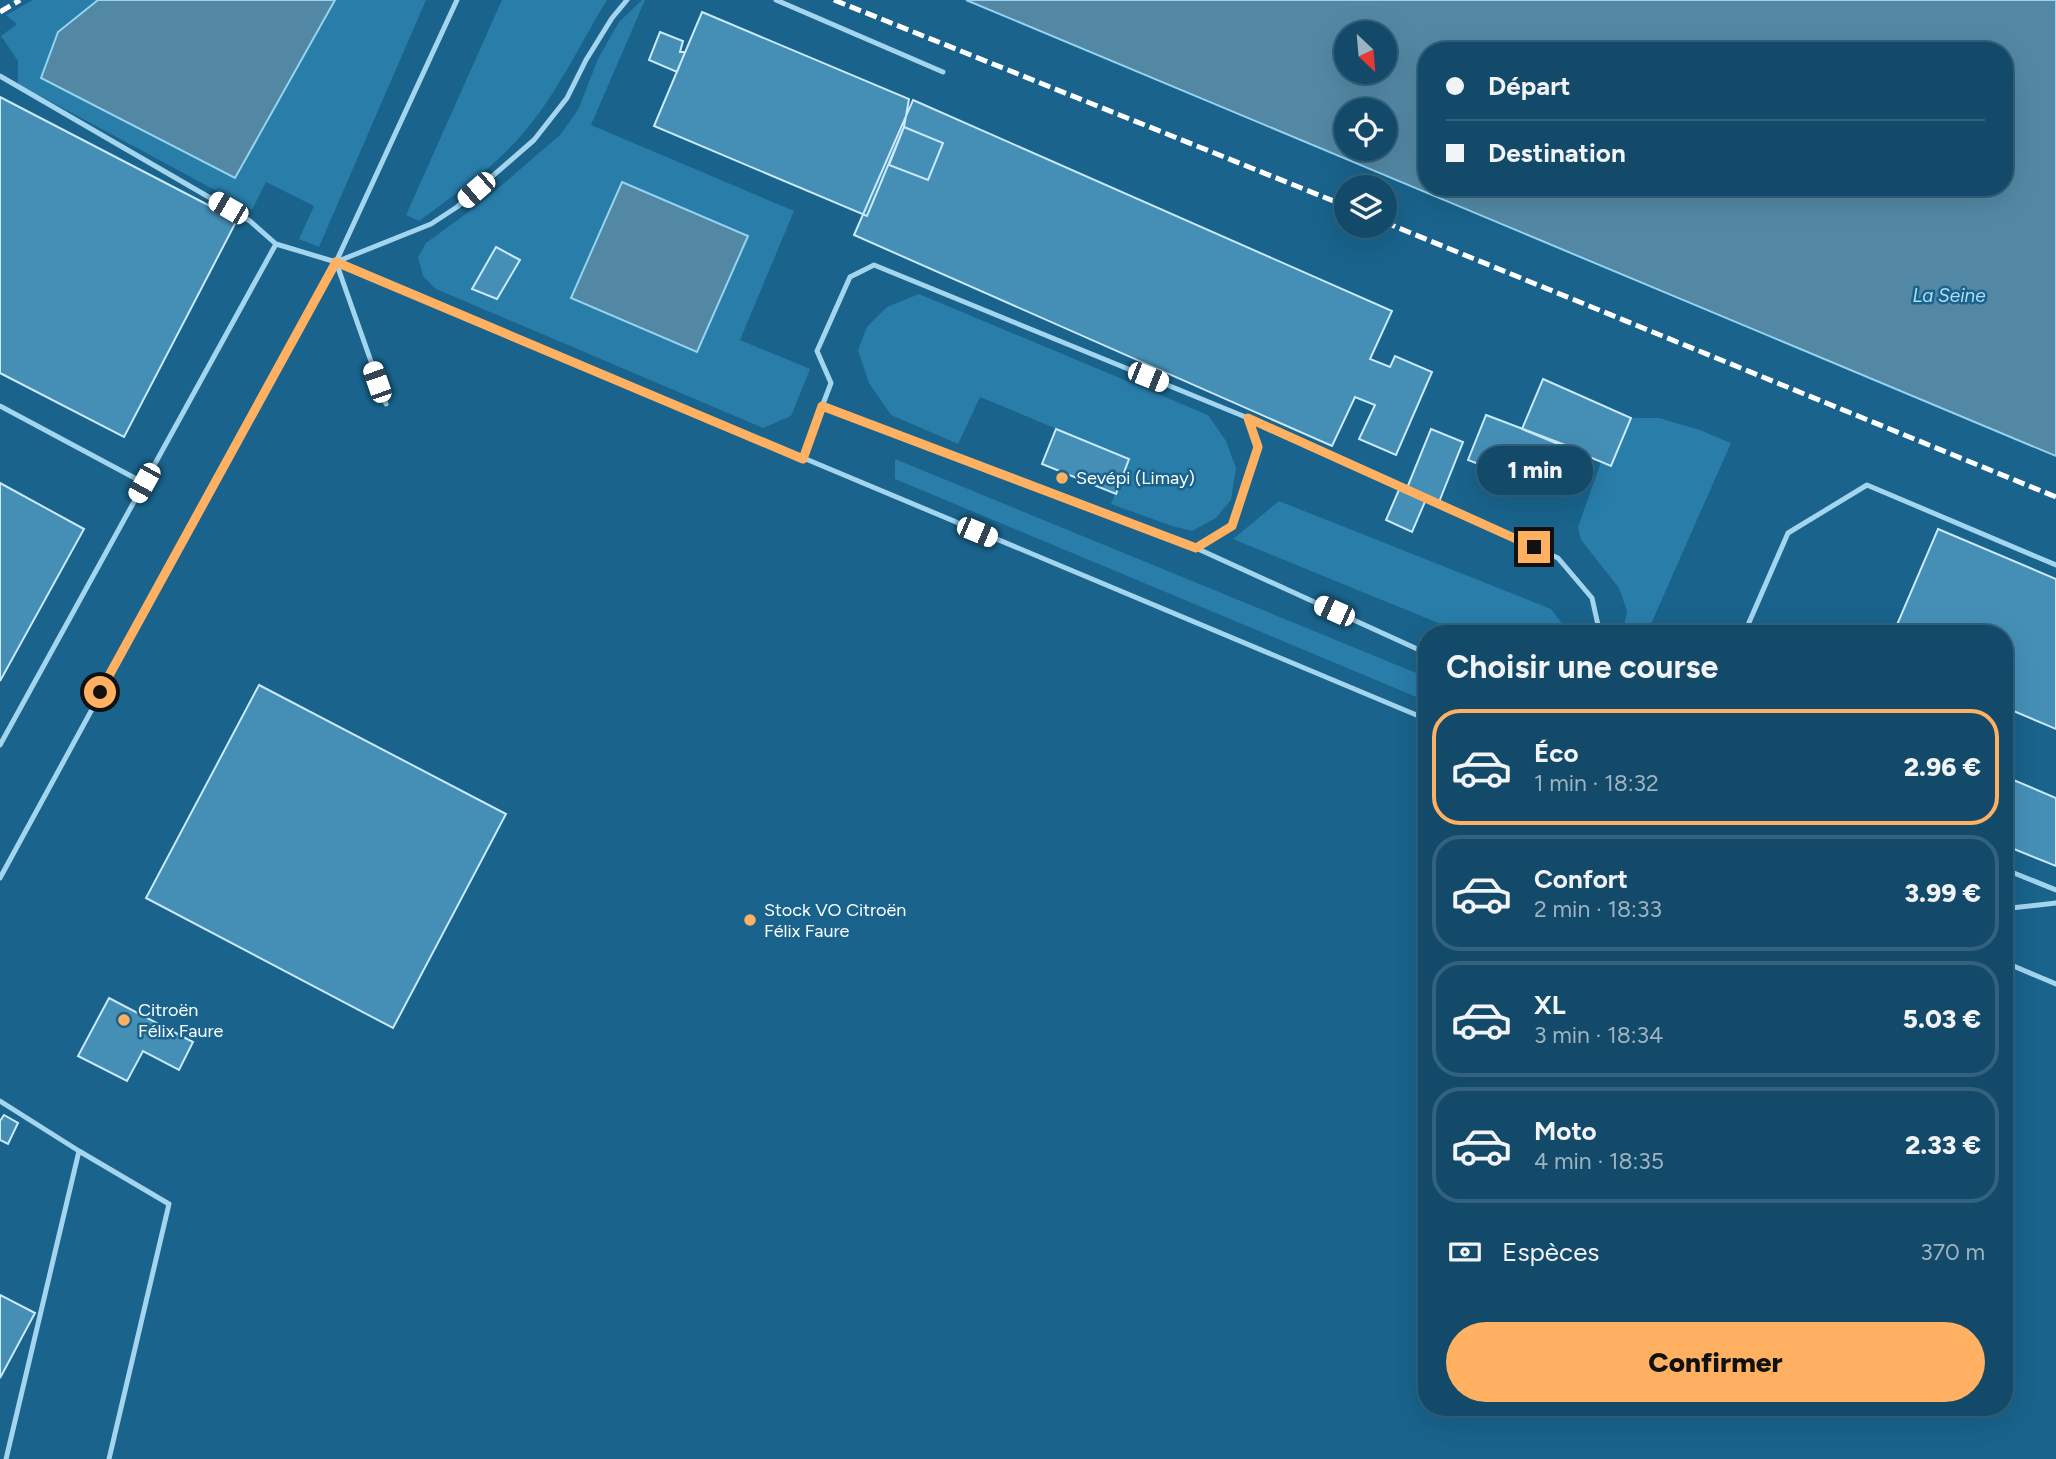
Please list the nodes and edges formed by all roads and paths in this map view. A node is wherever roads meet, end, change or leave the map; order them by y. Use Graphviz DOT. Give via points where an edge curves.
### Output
graph roads {
  1 [pos="457,0"];
  2 [pos="627,0"];
  3 [pos="776,0"];
  4 [pos="943,72"];
  5 [pos="0,76"];
  6 [pos="276,244"];
  7 [pos="336,262"];
  8 [pos="386,404"];
  9 [pos="0,406"];
  10 [pos="822,406"];
  11 [pos="1248,418"];
  12 [pos="803,459"];
  13 [pos="144,483"];
  14 [pos="1196,548"];
  15 [pos="2056,565"];
  16 [pos="1598,625"];
  17 [pos="1748,625"];
  18 [pos="1418,649"];
  19 [pos="1418,716"];
  20 [pos="0,745"];
  21 [pos="2013,873"];
  22 [pos="0,878"];
  23 [pos="2056,890"];
  24 [pos="2056,903"];
  25 [pos="2013,908"];
  26 [pos="2013,966"];
  27 [pos="2056,984"];
  28 [pos="0,1101"];
  29 [pos="79,1151"];
  30 [pos="6,1459"];
  31 [pos="108,1459"];
  1 -- 7 [label="lane"];
  2 -- 7 [label="lane" via="586,60 567,98 534,140 457,207 430,224"];
  3 -- 4 [label="lane"];
  5 -- 6 [label="lane" via="250,221"];
  6 -- 7 [label="lane"];
  6 -- 13 [label="lane"];
  7 -- 8 [label="lane"];
  7 -- 12 [label="lane"];
  7 -- 22 [label="lane"];
  9 -- 13 [label="lane"];
  10 -- 11 [label="lane" via="831,383 817,351 850,277 874,265"];
  10 -- 12 [label="lane"];
  10 -- 14 [label="lane"];
  11 -- 14 [label="lane" via="1258,447 1232,526"];
  11 -- 16 [label="lane" via="1558,558 1592,598"];
  12 -- 19 [label="lane"];
  13 -- 20 [label="lane"];
  14 -- 18 [label="lane"];
  15 -- 17 [label="lane" via="1867,485 1788,534"];
  21 -- 23 [label="lane"];
  24 -- 25 [label="lane"];
  26 -- 27 [label="lane"];
  28 -- 29 [label="lane"];
  29 -- 30 [label="lane"];
  29 -- 31 [label="lane" via="169,1204"];
}
